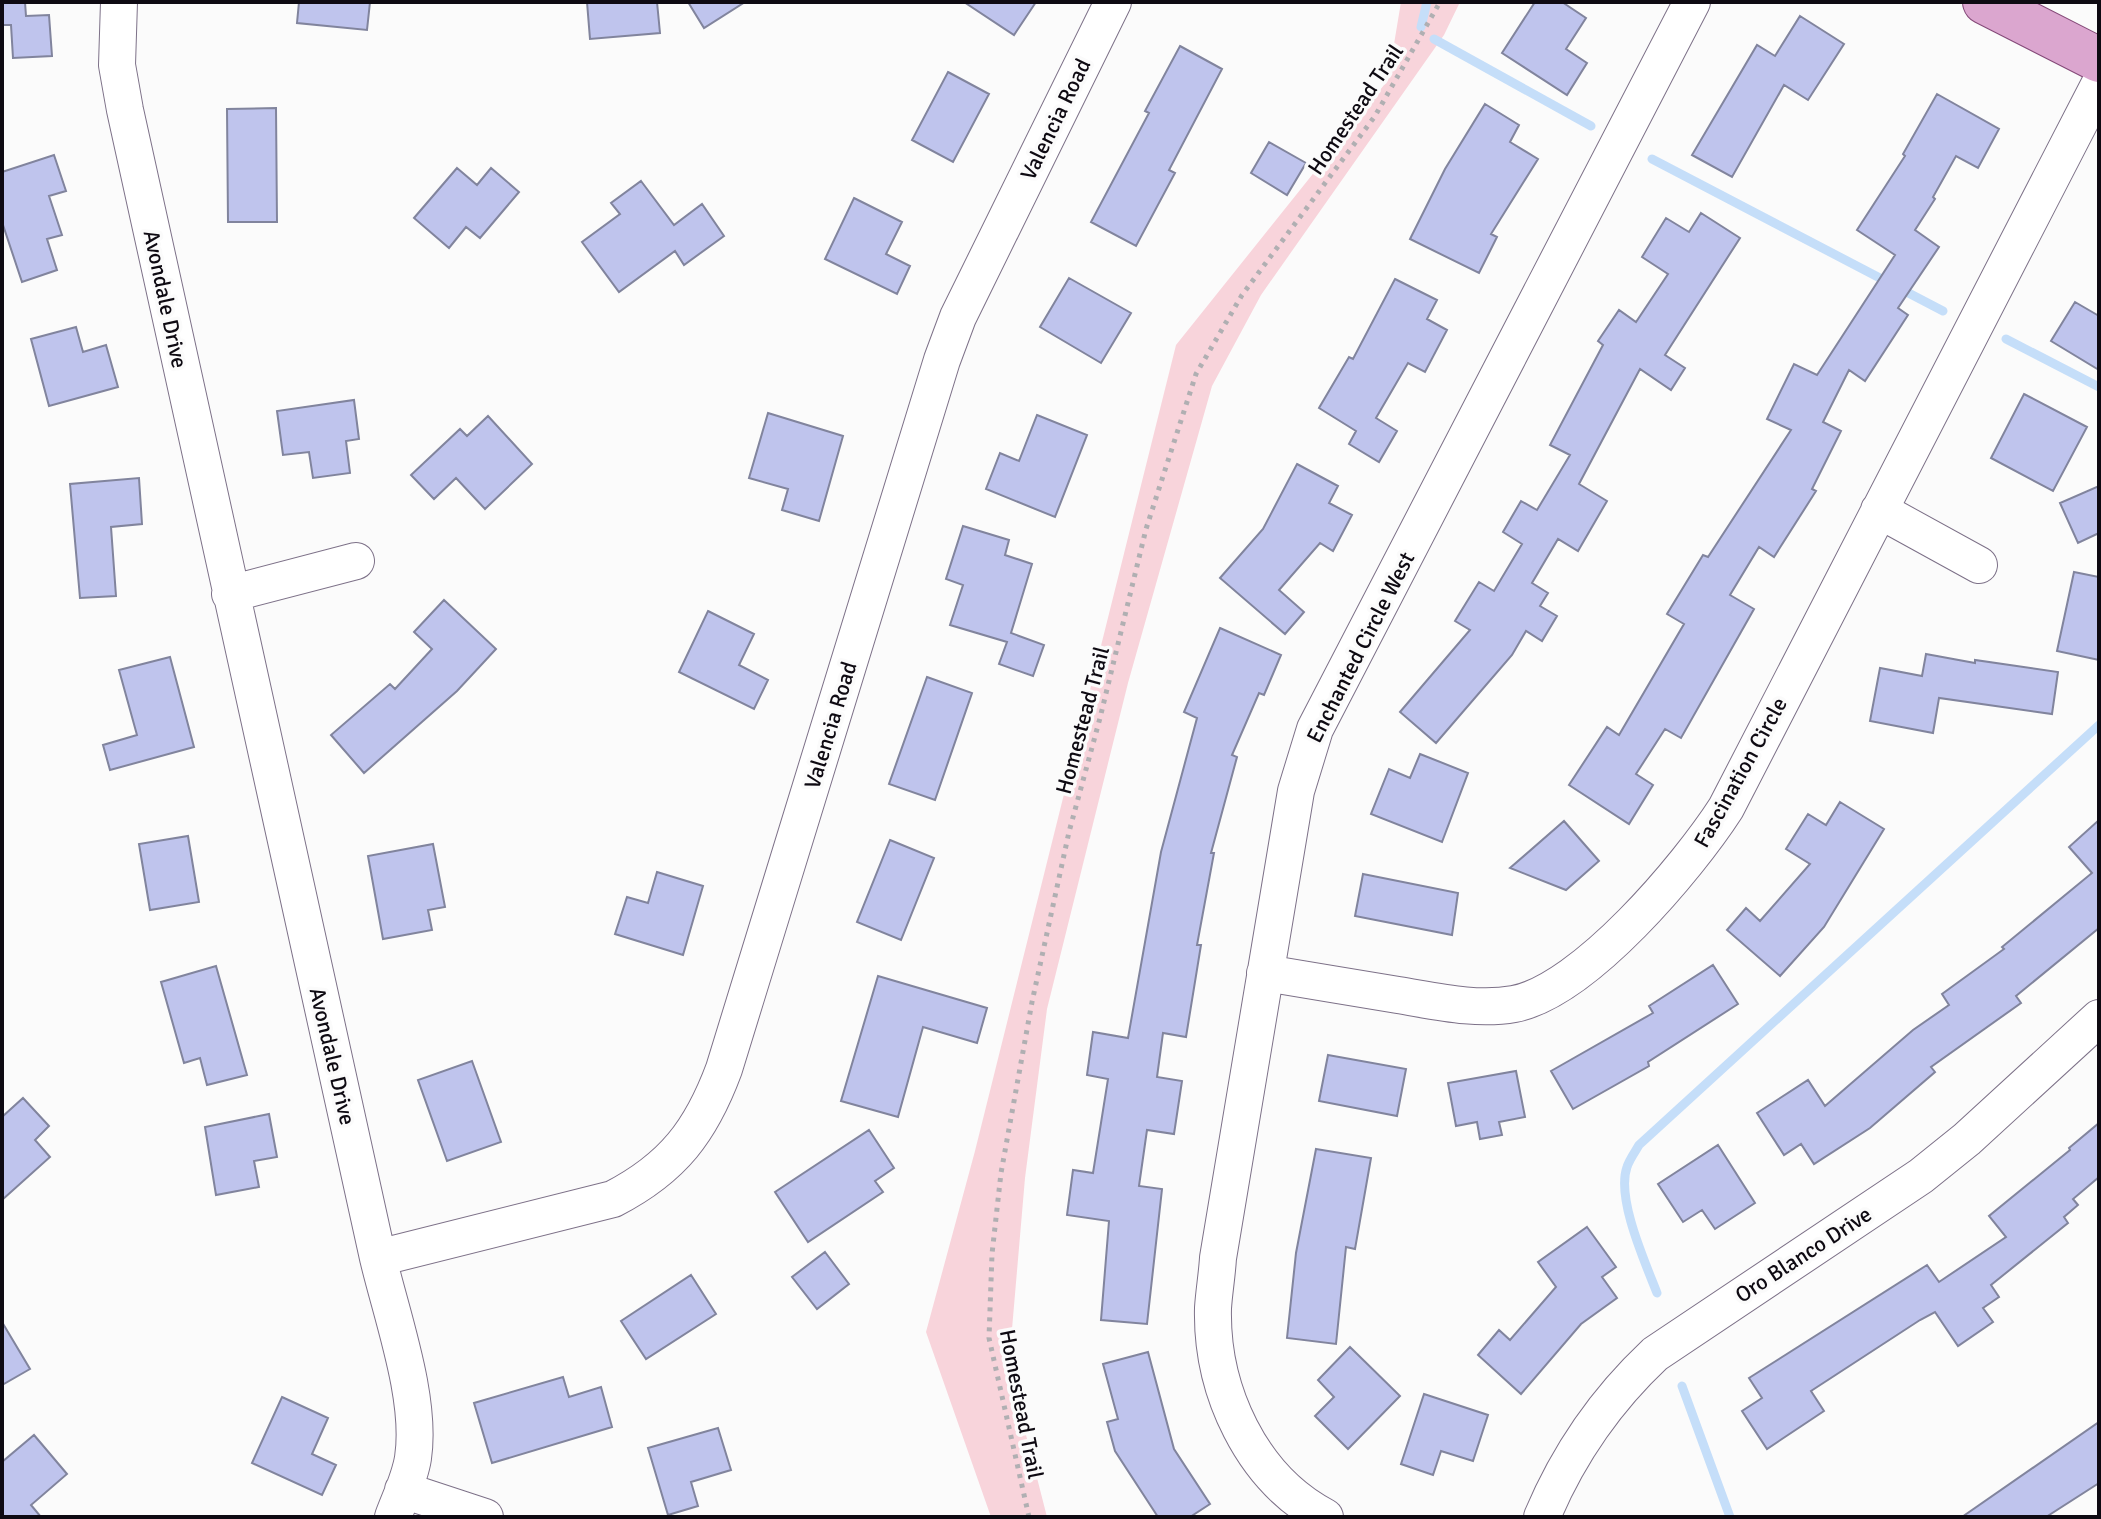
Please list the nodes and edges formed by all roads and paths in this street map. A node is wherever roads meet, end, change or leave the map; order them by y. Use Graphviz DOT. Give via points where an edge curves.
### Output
graph roads {
  1 [pos="119,2"];
  2 [pos="1113,2"];
  3 [pos="1440,2"];
  4 [pos="1692,2"];
  5 [pos="1985,2"];
  6 [pos="2099,60"];
  7 [pos="2099,85"];
  8 [pos="1879,510"];
  9 [pos="356,561"];
  10 [pos="1979,565"];
  11 [pos="230,594"];
  12 [pos="1265,973"];
  13 [pos="2099,1018"];
  14 [pos="378,1258"];
  15 [pos="398,1504"];
  16 [pos="1315,1515"];
  17 [pos="485,1517"];
  18 [pos="1029,1517"];
  19 [pos="1542,1517"];
  1 -- 11 [label="street, Avondale Drive" via="117,65 125,110"];
  2 -- 14 [label="street, Valencia Road" via="958,317 942,360 710,1105 672,1159 644,1183 613,1199"];
  3 -- 18 [label="path, Homestead Trail" via="1375,116 1242,295 1196,374 1146,529 1032,1002 992,1254 989,1338"];
  4 -- 12 [label="street, Enchanted Circle West" via="1315,729 1296,791"];
  5 -- 6 [label="main road"];
  7 -- 8 [label="street, Fascination Circle"];
  8 -- 10 [label="street"];
  8 -- 12 [label="street, Fascination Circle" via="1726,808 1656,898 1583,968 1515,1004 1479,1005"];
  9 -- 11 [label="street"];
  11 -- 14 [label="street, Avondale Drive"];
  12 -- 16 [label="street, Enchanted Circle West" via="1218,1258 1213,1310 1217,1354 1240,1433 1261,1462"];
  13 -- 19 [label="street, Oro Blanco Drive" via="1921,1176 1655,1354 1603,1410"];
  14 -- 15 [label="street, Avondale Drive" via="415,1425 413,1461"];
  15 -- 17 [label="street"];
}
